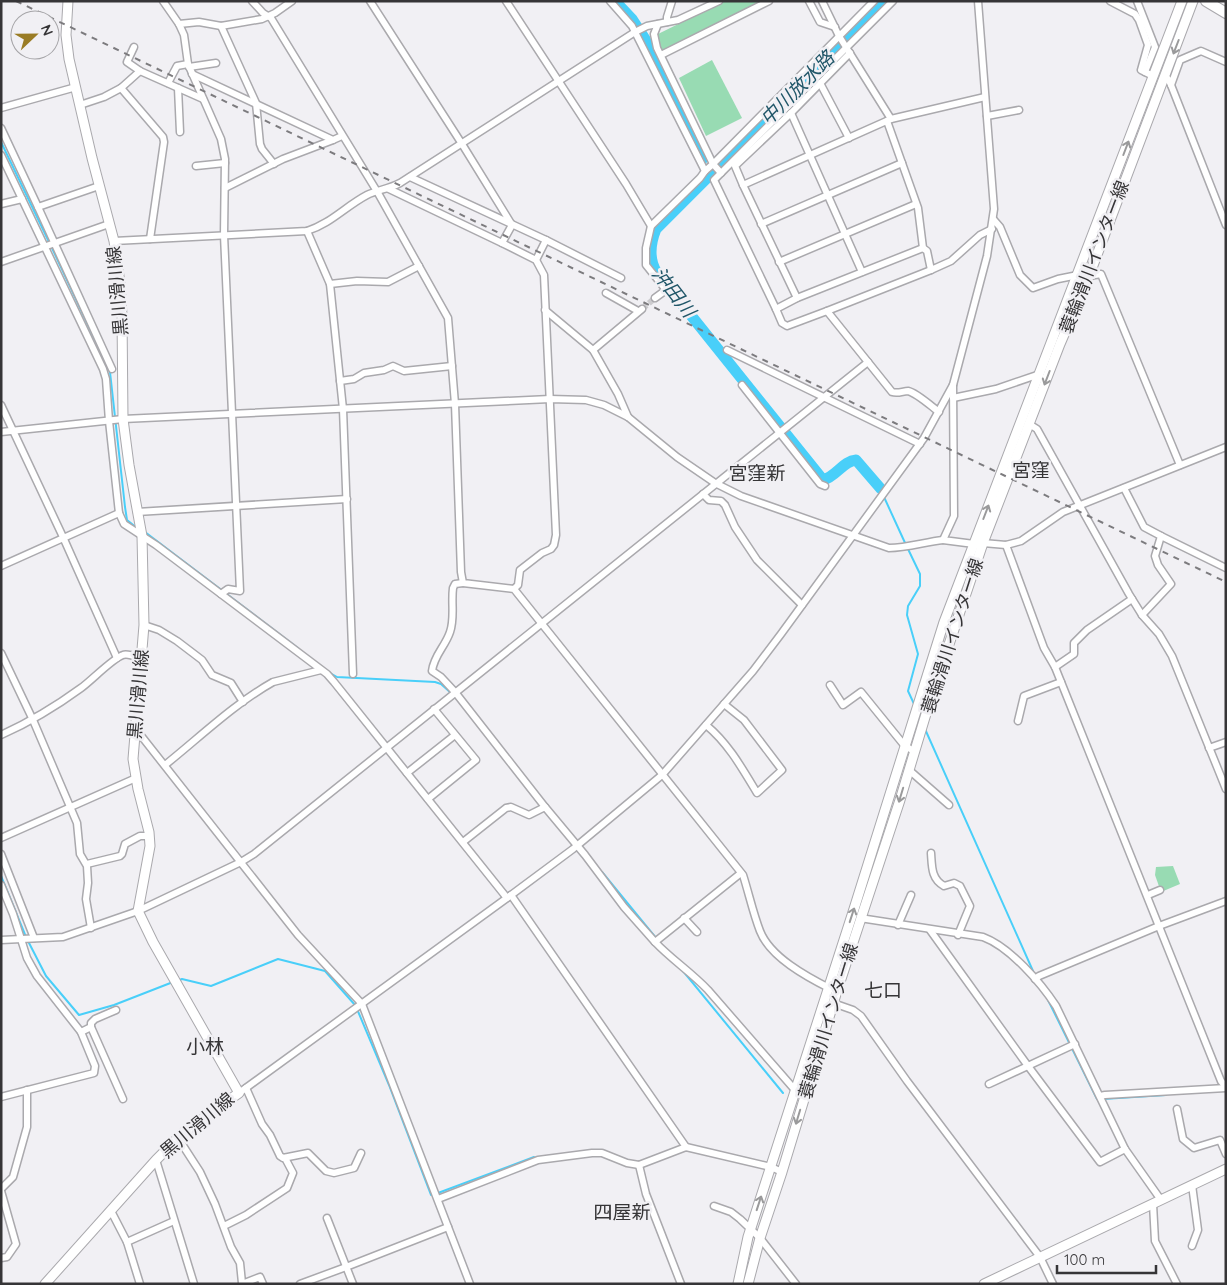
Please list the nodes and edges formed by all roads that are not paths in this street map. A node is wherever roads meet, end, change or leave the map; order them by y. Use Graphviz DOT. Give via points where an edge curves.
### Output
graph roads {
  1 [pos="68,1"];
  2 [pos="164,1"];
  3 [pos="252,1"];
  4 [pos="292,1"];
  5 [pos="370,1"];
  6 [pos="506,1"];
  7 [pos="610,1"];
  8 [pos="663,1"];
  9 [pos="719,1"];
  10 [pos="769,1"];
  11 [pos="809,1"];
  12 [pos="822,1"];
  13 [pos="874,1"];
  14 [pos="893,1"];
  15 [pos="978,1"];
  16 [pos="1110,1"];
  17 [pos="1137,1"];
  18 [pos="1182,1"];
  19 [pos="1193,1"];
  20 [pos="1206,1"];
  21 [pos="671,3"];
  22 [pos="1226,12"];
  23 [pos="267,17"];
  24 [pos="667,22"];
  25 [pos="179,24"];
  26 [pos="658,24"];
  27 [pos="221,26"];
  28 [pos="835,27"];
  29 [pos="635,32"];
  30 [pos="840,37"];
  31 [pos="134,47"];
  32 [pos="847,49"];
  33 [pos="661,55"];
  34 [pos="1226,62"];
  35 [pos="216,63"];
  36 [pos="190,68"];
  37 [pos="140,71"];
  38 [pos="1149,74"];
  39 [pos="1164,77"];
  40 [pos="558,82"];
  41 [pos="168,83"];
  42 [pos="820,83"];
  43 [pos="1171,85"];
  44 [pos="76,87"];
  45 [pos="121,88"];
  46 [pos="178,88"];
  47 [pos="985,97"];
  48 [pos="203,99"];
  49 [pos="256,103"];
  50 [pos="80,104"];
  51 [pos="1,108"];
  52 [pos="1019,110"];
  53 [pos="791,113"];
  54 [pos="987,116"];
  55 [pos="889,120"];
  56 [pos="1,128"];
  57 [pos="180,132"];
  58 [pos="342,136"];
  59 [pos="849,138"];
  60 [pos="333,140"];
  61 [pos="703,142"];
  62 [pos="462,144"];
  63 [pos="693,146"];
  64 [pos="810,154"];
  65 [pos="1,155"];
  66 [pos="225,163"];
  67 [pos="902,163"];
  68 [pos="274,164"];
  69 [pos="713,164"];
  70 [pos="196,166"];
  71 [pos="705,171"];
  72 [pos="721,173"];
  73 [pos="410,177"];
  74 [pos="743,185"];
  75 [pos="99,186"];
  76 [pos="225,188"];
  77 [pos="389,188"];
  78 [pos="378,192"];
  79 [pos="828,194"];
  80 [pos="22,199"];
  81 [pos="1,204"];
  82 [pos="916,204"];
  83 [pos="38,208"];
  84 [pos="993,219"];
  85 [pos="109,224"];
  86 [pos="761,224"];
  87 [pos="512,225"];
  88 [pos="1226,225"];
  89 [pos="651,226"];
  90 [pos="992,229"];
  91 [pos="307,231"];
  92 [pos="845,234"];
  93 [pos="224,235"];
  94 [pos="150,239"];
  95 [pos="546,240"];
  96 [pos="114,241"];
  97 [pos="55,243"];
  98 [pos="502,243"];
  99 [pos="44,247"];
  100 [pos="923,248"];
  101 [pos="536,260"];
  102 [pos="1,262"];
  103 [pos="779,262"];
  104 [pos="419,266"];
  105 [pos="931,270"];
  106 [pos="862,272"];
  107 [pos="1078,275"];
  108 [pos="1088,276"];
  109 [pos="621,278"];
  110 [pos="330,284"];
  111 [pos="606,294"];
  112 [pos="655,298"];
  113 [pos="797,298"];
  114 [pos="776,309"];
  115 [pos="545,310"];
  116 [pos="827,311"];
  117 [pos="593,350"];
  118 [pos="727,350"];
  119 [pos="868,362"];
  120 [pos="452,366"];
  121 [pos="112,369"];
  122 [pos="1040,374"];
  123 [pos="340,381"];
  124 [pos="953,384"];
  125 [pos="742,385"];
  126 [pos="823,398"];
  127 [pos="953,398"];
  128 [pos="550,399"];
  129 [pos="455,404"];
  130 [pos="1,406"];
  131 [pos="343,409"];
  132 [pos="939,412"];
  133 [pos="232,415"];
  134 [pos="628,417"];
  135 [pos="123,419"];
  136 [pos="109,421"];
  137 [pos="1029,424"];
  138 [pos="12,430"];
  139 [pos="1,432"];
  140 [pos="779,432"];
  141 [pos="920,444"];
  142 [pos="1226,447"];
  143 [pos="1180,465"];
  144 [pos="715,483"];
  145 [pos="825,486"];
  146 [pos="1124,488"];
  147 [pos="704,494"];
  148 [pos="347,499"];
  149 [pos="237,506"];
  150 [pos="1080,506"];
  151 [pos="137,512"];
  152 [pos="119,513"];
  153 [pos="142,536"];
  154 [pos="853,536"];
  155 [pos="1161,536"];
  156 [pos="63,537"];
  157 [pos="943,540"];
  158 [pos="979,543"];
  159 [pos="1006,545"];
  160 [pos="1,566"];
  161 [pos="1226,568"];
  162 [pos="464,583"];
  163 [pos="514,590"];
  164 [pos="221,594"];
  165 [pos="1132,599"];
  166 [pos="802,605"];
  167 [pos="1142,614"];
  168 [pos="542,623"];
  169 [pos="144,625"];
  170 [pos="1,653"];
  171 [pos="117,658"];
  172 [pos="142,658"];
  173 [pos="1055,667"];
  174 [pos="321,670"];
  175 [pos="353,674"];
  176 [pos="1061,682"];
  177 [pos="830,685"];
  178 [pos="454,692"];
  179 [pos="242,702"];
  180 [pos="724,704"];
  181 [pos="434,709"];
  182 [pos="33,720"];
  183 [pos="1018,722"];
  184 [pos="706,724"];
  185 [pos="135,728"];
  186 [pos="1,735"];
  187 [pos="455,735"];
  188 [pos="1226,742"];
  189 [pos="904,746"];
  190 [pos="387,747"];
  191 [pos="1209,748"];
  192 [pos="915,752"];
  193 [pos="165,765"];
  194 [pos="909,770"];
  195 [pos="407,773"];
  196 [pos="662,776"];
  197 [pos="136,778"];
  198 [pos="1226,789"];
  199 [pos="428,799"];
  200 [pos="949,804"];
  201 [pos="545,807"];
  202 [pos="70,808"];
  203 [pos="149,836"];
  204 [pos="1,838"];
  205 [pos="463,842"];
  206 [pos="577,845"];
  207 [pos="931,853"];
  208 [pos="1,854"];
  209 [pos="241,862"];
  210 [pos="86,864"];
  211 [pos="741,873"];
  212 [pos="1,885"];
  213 [pos="1160,890"];
  214 [pos="911,895"];
  215 [pos="1148,895"];
  216 [pos="509,897"];
  217 [pos="1226,901"];
  218 [pos="138,911"];
  219 [pos="684,918"];
  220 [pos="860,918"];
  221 [pos="898,925"];
  222 [pos="1159,926"];
  223 [pos="91,928"];
  224 [pos="930,930"];
  225 [pos="697,932"];
  226 [pos="958,935"];
  227 [pos="22,938"];
  228 [pos="34,938"];
  229 [pos="1,940"];
  230 [pos="655,942"];
  231 [pos="1035,979"];
  232 [pos="833,989"];
  233 [pos="833,1003"];
  234 [pos="362,1004"];
  235 [pos="116,1010"];
  236 [pos="91,1027"];
  237 [pos="80,1032"];
  238 [pos="1075,1044"];
  239 [pos="1028,1066"];
  240 [pos="989,1084"];
  241 [pos="1226,1087"];
  242 [pos="27,1090"];
  243 [pos="795,1090"];
  244 [pos="242,1091"];
  245 [pos="1100,1096"];
  246 [pos="1,1097"];
  247 [pos="123,1099"];
  248 [pos="1177,1108"];
  249 [pos="178,1138"];
  250 [pos="686,1147"];
  251 [pos="1125,1150"];
  252 [pos="361,1153"];
  253 [pos="1226,1154"];
  254 [pos="285,1158"];
  255 [pos="156,1160"];
  256 [pos="639,1165"];
  257 [pos="771,1167"];
  258 [pos="1226,1169"];
  259 [pos="782,1172"];
  260 [pos="1192,1185"];
  261 [pos="1,1190"];
  262 [pos="438,1200"];
  263 [pos="1157,1202"];
  264 [pos="714,1206"];
  265 [pos="110,1211"];
  266 [pos="327,1218"];
  267 [pos="174,1221"];
  268 [pos="224,1226"];
  269 [pos="448,1227"];
  270 [pos="750,1230"];
  271 [pos="760,1238"];
  272 [pos="127,1242"];
  273 [pos="1192,1246"];
  274 [pos="1040,1257"];
  275 [pos="1,1258"];
  276 [pos="346,1267"];
  277 [pos="242,1283"];
  278 [pos="45,1284"];
  279 [pos="140,1284"];
  280 [pos="194,1284"];
  281 [pos="263,1284"];
  282 [pos="300,1284"];
  283 [pos="353,1284"];
  284 [pos="470,1284"];
  285 [pos="681,1284"];
  286 [pos="738,1284"];
  287 [pos="748,1284"];
  288 [pos="796,1284"];
  289 [pos="984,1284"];
  290 [pos="1053,1284"];
  291 [pos="1177,1284"];
  1 -- 44 [label="main road, 黒川滑川線" via="66,35"];
  2 -- 25 [label="street"];
  3 -- 23 [label="street"];
  4 -- 23 [label="street"];
  5 -- 62 [label="street"];
  6 -- 40 [label="street"];
  7 -- 29 [label="street"];
  8 -- 21 [label="street"];
  9 -- 24 [label="street"];
  10 -- 33 [label="street"];
  11 -- 28 [label="street" via="820,22"];
  12 -- 28 [label="street"];
  13 -- 30 [label="street"];
  14 -- 32 [label="street"];
  15 -- 47 [label="street"];
  16 -- 38 [label="street" via="1139,20 1148,45 1140,70"];
  17 -- 38 [label="street" via="1155,47"];
  18 -- 38 [label="main road, 蓑輪滑川インター線"];
  19 -- 39 [label="main road, 蓑輪滑川インター線, one-way"];
  20 -- 22 [label="highway"];
  21 -- 24 [label="street"];
  23 -- 27 [label="street"];
  23 -- 58 [label="street" via="271,18"];
  24 -- 26 [label="street"];
  25 -- 27 [label="street" via="199,22"];
  25 -- 36 [label="street"];
  26 -- 29 [label="street"];
  26 -- 33 [label="street" via="654,34"];
  27 -- 49 [label="street"];
  28 -- 30 [label="street"];
  29 -- 40 [label="street"];
  29 -- 63 [label="street"];
  30 -- 32 [label="street"];
  30 -- 69 [label="street"];
  31 -- 37 [label="street" via="127,62"];
  32 -- 42 [label="street"];
  32 -- 55 [label="street"];
  32 -- 72 [label="street"];
  33 -- 61 [label="street"];
  34 -- 43 [label="street" via="1201,51 1180,60"];
  35 -- 36 [label="street"];
  36 -- 41 [label="street" via="177,66"];
  36 -- 48 [label="street"];
  36 -- 49 [label="street"];
  37 -- 41 [label="street"];
  37 -- 45 [label="street"];
  107 -- 38 [label="main road, 蓑輪滑川インター線, one-way"];
  39 -- 43 [label="street"];
  39 -- 108 [label="main road, 蓑輪滑川インター線"];
  40 -- 62 [label="street"];
  40 -- 89 [label="street"];
  41 -- 46 [label="street"];
  42 -- 53 [label="street"];
  42 -- 59 [label="street"];
  43 -- 88 [label="street"];
  44 -- 50 [label="main road, 黒川滑川線"];
  44 -- 51 [label="street"];
  45 -- 50 [label="street"];
  45 -- 94 [label="street" via="164,142"];
  46 -- 48 [label="street"];
  46 -- 57 [label="street"];
  47 -- 54 [label="street"];
  47 -- 55 [label="street"];
  48 -- 66 [label="street" via="221,139"];
  49 -- 60 [label="street"];
  49 -- 68 [label="street" via="260,144"];
  50 -- 75 [label="main road, 黒川滑川線"];
  52 -- 54 [label="street"];
  53 -- 64 [label="street"];
  53 -- 74 [label="street" via="735,166"];
  54 -- 84 [label="street"];
  55 -- 59 [label="street"];
  55 -- 67 [label="street"];
  56 -- 83 [label="street"];
  58 -- 60 [label="street"];
  58 -- 78 [label="street"];
  59 -- 64 [label="street"];
  60 -- 68 [label="street"];
  61 -- 63 [label="street"];
  61 -- 69 [label="street"];
  62 -- 73 [label="street"];
  62 -- 87 [label="street"];
  63 -- 71 [label="street"];
  64 -- 74 [label="street"];
  64 -- 79 [label="street"];
  65 -- 80 [label="street"];
  66 -- 70 [label="street"];
  66 -- 76 [label="street"];
  67 -- 79 [label="street"];
  67 -- 82 [label="street"];
  68 -- 76 [label="street"];
  69 -- 71 [label="street"];
  69 -- 72 [label="street"];
  71 -- 89 [label="street"];
  72 -- 114 [label="street" via="714,180"];
  73 -- 77 [label="street"];
  73 -- 87 [label="street"];
  74 -- 86 [label="street"];
  75 -- 83 [label="street"];
  75 -- 85 [label="main road, 黒川滑川線"];
  76 -- 93 [label="street"];
  77 -- 78 [label="street"];
  77 -- 98 [label="street"];
  78 -- 91 [label="street" via="368,195 320,227"];
  78 -- 104 [label="street"];
  79 -- 86 [label="street"];
  79 -- 92 [label="street"];
  80 -- 81 [label="street"];
  80 -- 99 [label="street"];
  82 -- 92 [label="street"];
  82 -- 100 [label="street"];
  83 -- 97 [label="street"];
  84 -- 90 [label="street"];
  84 -- 107 [label="street" via="1000,227 1020,275 1032,288"];
  85 -- 96 [label="main road, 黒川滑川線"];
  85 -- 97 [label="street"];
  86 -- 103 [label="street"];
  87 -- 95 [label="street"];
  87 -- 98 [label="street"];
  89 -- 112 [label="street" via="646,265 666,290"];
  90 -- 105 [label="street" via="980,235 951,261"];
  90 -- 124 [label="street"];
  91 -- 93 [label="street"];
  91 -- 110 [label="street"];
  92 -- 103 [label="street"];
  92 -- 106 [label="street"];
  93 -- 94 [label="street"];
  93 -- 133 [label="street"];
  94 -- 96 [label="street"];
  95 -- 101 [label="street"];
  95 -- 109 [label="street"];
  96 -- 135 [label="main road, 黒川滑川線" via="122,315"];
  97 -- 99 [label="street"];
  97 -- 121 [label="street"];
  98 -- 101 [label="street"];
  99 -- 102 [label="street"];
  99 -- 136 [label="street" via="103,369"];
  100 -- 105 [label="street" via="927,251"];
  100 -- 106 [label="street"];
  101 -- 115 [label="street" via="544,275"];
  103 -- 113 [label="street"];
  104 -- 110 [label="street" via="388,282"];
  104 -- 120 [label="street" via="448,318"];
  105 -- 116 [label="street"];
  106 -- 113 [label="street"];
  107 -- 122 [label="main road, 蓑輪滑川インター線"];
  108 -- 137 [label="main road, 蓑輪滑川インター線, one-way"];
  108 -- 143 [label="street" via="1101,274"];
  110 -- 123 [label="street"];
  111 -- 117 [label="street" via="640,310"];
  113 -- 114 [label="street"];
  114 -- 116 [label="street" via="782,323 787,326"];
  115 -- 117 [label="street"];
  115 -- 128 [label="street"];
  116 -- 119 [label="street"];
  117 -- 134 [label="street"];
  118 -- 126 [label="street"];
  119 -- 126 [label="street"];
  119 -- 132 [label="street" via="892,392 913,393"];
  120 -- 123 [label="street" via="404,371 393,366"];
  120 -- 129 [label="street"];
  122 -- 127 [label="street" via="996,389"];
  158 -- 122 [label="main road, 蓑輪滑川インター線, one-way"];
  123 -- 131 [label="street"];
  124 -- 127 [label="street"];
  124 -- 132 [label="street"];
  125 -- 140 [label="street"];
  126 -- 140 [label="street"];
  126 -- 141 [label="street"];
  127 -- 157 [label="street" via="954,516"];
  128 -- 129 [label="street"];
  128 -- 134 [label="street" via="586,400"];
  128 -- 163 [label="street" via="556,535 552,549 520,570"];
  129 -- 131 [label="street"];
  129 -- 162 [label="street"];
  130 -- 138 [label="street"];
  131 -- 133 [label="street"];
  131 -- 148 [label="street"];
  132 -- 141 [label="street"];
  133 -- 135 [label="street"];
  133 -- 149 [label="street"];
  134 -- 144 [label="street"];
  135 -- 136 [label="street"];
  135 -- 151 [label="main road, 黒川滑川線"];
  136 -- 138 [label="street"];
  136 -- 152 [label="street"];
  137 -- 150 [label="street" via="1037,429"];
  137 -- 158 [label="main road, 蓑輪滑川インター線"];
  138 -- 139 [label="street"];
  138 -- 156 [label="street"];
  140 -- 144 [label="street"];
  140 -- 145 [label="street" via="820,484"];
  141 -- 154 [label="street"];
  142 -- 143 [label="street"];
  143 -- 146 [label="street"];
  144 -- 147 [label="street"];
  144 -- 154 [label="street"];
  146 -- 150 [label="street"];
  146 -- 155 [label="street" via="1144,527"];
  147 -- 166 [label="street" via="709,500 721,501 725,505 757,560"];
  147 -- 168 [label="street"];
  148 -- 149 [label="street"];
  148 -- 175 [label="street"];
  149 -- 151 [label="street"];
  149 -- 164 [label="street" via="240,591 228,589"];
  150 -- 159 [label="street" via="1063,512 1021,541"];
  150 -- 165 [label="street"];
  151 -- 153 [label="main road, 黒川滑川線"];
  152 -- 153 [label="street" via="124,524"];
  152 -- 156 [label="street"];
  153 -- 164 [label="street"];
  153 -- 169 [label="main road, 黒川滑川線"];
  154 -- 157 [label="street" via="881,546 902,548"];
  154 -- 166 [label="street"];
  155 -- 161 [label="street"];
  155 -- 167 [label="street" via="1155,556 1171,584"];
  156 -- 160 [label="street"];
  156 -- 171 [label="street"];
  157 -- 158 [label="street"];
  158 -- 159 [label="street"];
  158 -- 189 [label="main road, 蓑輪滑川インター線" via="944,622"];
  158 -- 192 [label="main road, 蓑輪滑川インター線"];
  159 -- 173 [label="street" via="1044,648"];
  162 -- 163 [label="street"];
  162 -- 178 [label="street" via="453,588 450,632 434,660 432,671"];
  163 -- 168 [label="street"];
  164 -- 174 [label="street"];
  165 -- 167 [label="street"];
  165 -- 173 [label="street" via="1087,630 1074,643 1074,654"];
  166 -- 180 [label="street"];
  167 -- 191 [label="street" via="1172,656"];
  168 -- 178 [label="street"];
  168 -- 196 [label="street"];
  169 -- 172 [label="main road, 黒川滑川線"];
  169 -- 179 [label="street" via="165,634 202,660 212,675 231,683"];
  170 -- 182 [label="street"];
  171 -- 172 [label="street" via="125,654"];
  171 -- 182 [label="street" via="95,678"];
  172 -- 185 [label="main road, 黒川滑川線"];
  173 -- 176 [label="street"];
  174 -- 179 [label="street" via="273,682"];
  174 -- 190 [label="street"];
  176 -- 183 [label="street" via="1024,696"];
  176 -- 215 [label="street"];
  177 -- 189 [label="street" via="843,705 861,692"];
  178 -- 181 [label="street"];
  178 -- 201 [label="street"];
  179 -- 193 [label="street"];
  180 -- 184 [label="street"];
  180 -- 184 [label="street" via="744,720 782,770 757,792 735,757"];
  181 -- 187 [label="street"];
  181 -- 190 [label="street"];
  182 -- 186 [label="street"];
  182 -- 202 [label="street"];
  184 -- 196 [label="street"];
  185 -- 193 [label="street"];
  185 -- 197 [label="main road, 黒川滑川線"];
  187 -- 195 [label="street"];
  187 -- 199 [label="street" via="476,760"];
  188 -- 191 [label="street"];
  189 -- 192 [label="street"];
  232 -- 189 [label="main road, 蓑輪滑川インター線, one-way"];
  190 -- 195 [label="street"];
  190 -- 209 [label="street"];
  191 -- 198 [label="street"];
  192 -- 194 [label="main road, 蓑輪滑川インター線"];
  193 -- 209 [label="street"];
  194 -- 200 [label="street"];
  194 -- 220 [label="main road, 蓑輪滑川インター線, one-way"];
  195 -- 199 [label="street"];
  196 -- 206 [label="street"];
  196 -- 211 [label="street"];
  197 -- 202 [label="street"];
  197 -- 203 [label="main road, 黒川滑川線"];
  199 -- 205 [label="street"];
  201 -- 205 [label="street" via="529,815 506,808"];
  201 -- 206 [label="street"];
  202 -- 204 [label="street"];
  202 -- 210 [label="street" via="77,823 80,854"];
  203 -- 210 [label="street" via="140,836 124,844 120,856"];
  203 -- 218 [label="main road, 黒川滑川線"];
  205 -- 216 [label="street"];
  206 -- 216 [label="street"];
  206 -- 230 [label="street"];
  207 -- 226 [label="street" via="934,877 938,883 960,886 970,906"];
  208 -- 228 [label="street"];
  209 -- 218 [label="street"];
  209 -- 234 [label="street" via="298,935"];
  210 -- 223 [label="street" via="86,900"];
  211 -- 219 [label="street"];
  211 -- 232 [label="street" via="768,947 789,964"];
  212 -- 227 [label="street"];
  213 -- 215 [label="street"];
  214 -- 221 [label="street"];
  215 -- 222 [label="street"];
  216 -- 234 [label="street"];
  216 -- 250 [label="street"];
  217 -- 222 [label="street"];
  218 -- 223 [label="street"];
  218 -- 244 [label="main road, 黒川滑川線" via="152,942"];
  219 -- 225 [label="street"];
  219 -- 230 [label="street"];
  220 -- 221 [label="street"];
  220 -- 232 [label="main road, 蓑輪滑川インター線"];
  221 -- 224 [label="street"];
  222 -- 231 [label="street"];
  222 -- 241 [label="street"];
  223 -- 228 [label="street" via="63,937"];
  224 -- 226 [label="street"];
  224 -- 239 [label="street"];
  226 -- 231 [label="street" via="992,941"];
  227 -- 228 [label="street"];
  227 -- 229 [label="street"];
  227 -- 237 [label="street" via="27,958 38,976"];
  230 -- 243 [label="street" via="708,990"];
  231 -- 238 [label="street" via="1056,1006"];
  232 -- 233 [label="main road, 蓑輪滑川インター線"];
  232 -- 243 [label="main road, 蓑輪滑川インター線"];
  233 -- 259 [label="main road, 蓑輪滑川インター線, one-way"];
  233 -- 274 [label="street" via="862,1016"];
  234 -- 244 [label="street"];
  234 -- 262 [label="street"];
  235 -- 236 [label="street" via="95,1019"];
  236 -- 237 [label="street"];
  236 -- 247 [label="street"];
  237 -- 242 [label="street" via="96,1066 94,1073"];
  238 -- 239 [label="street"];
  238 -- 245 [label="street"];
  239 -- 240 [label="street"];
  239 -- 251 [label="street" via="1100,1162"];
  241 -- 245 [label="street"];
  242 -- 246 [label="street"];
  242 -- 261 [label="street" via="27,1127 13,1177"];
  243 -- 257 [label="main road, 蓑輪滑川インター線"];
  244 -- 249 [label="main road, 黒川滑川線"];
  244 -- 254 [label="street" via="280,1156"];
  245 -- 251 [label="street"];
  248 -- 253 [label="street" via="1183,1139 1194,1148 1220,1140"];
  249 -- 255 [label="main road, 黒川滑川線"];
  249 -- 268 [label="street" via="200,1172"];
  250 -- 256 [label="street"];
  250 -- 257 [label="street"];
  251 -- 263 [label="street"];
  252 -- 254 [label="street" via="354,1168 334,1173 326,1171 308,1153"];
  254 -- 268 [label="street" via="293,1173 287,1188"];
  255 -- 265 [label="main road, 黒川滑川線"];
  255 -- 267 [label="street"];
  256 -- 262 [label="street" via="602,1153 538,1160"];
  256 -- 285 [label="street" via="646,1194"];
  257 -- 259 [label="street"];
  270 -- 257 [label="main road, 蓑輪滑川インター線, one-way"];
  258 -- 260 [label="main road"];
  259 -- 271 [label="main road, 蓑輪滑川インター線"];
  260 -- 263 [label="main road"];
  260 -- 273 [label="street" via="1198,1230"];
  261 -- 275 [label="street" via="16,1244 7,1257"];
  262 -- 269 [label="street"];
  263 -- 274 [label="main road"];
  263 -- 291 [label="street" via="1155,1240"];
  264 -- 270 [label="street" via="731,1212"];
  265 -- 272 [label="street"];
  265 -- 278 [label="main road, 黒川滑川線"];
  266 -- 276 [label="street"];
  267 -- 272 [label="street"];
  267 -- 280 [label="street"];
  268 -- 277 [label="street" via="240,1262"];
  269 -- 276 [label="street"];
  269 -- 284 [label="street"];
  270 -- 271 [label="street"];
  270 -- 286 [label="main road, 蓑輪滑川インター線"];
  271 -- 287 [label="main road, 蓑輪滑川インター線"];
  271 -- 288 [label="street"];
  272 -- 279 [label="street"];
  274 -- 289 [label="main road"];
  274 -- 290 [label="street"];
  276 -- 282 [label="street"];
  276 -- 283 [label="street"];
  277 -- 281 [label="street" via="260,1277"];
}
